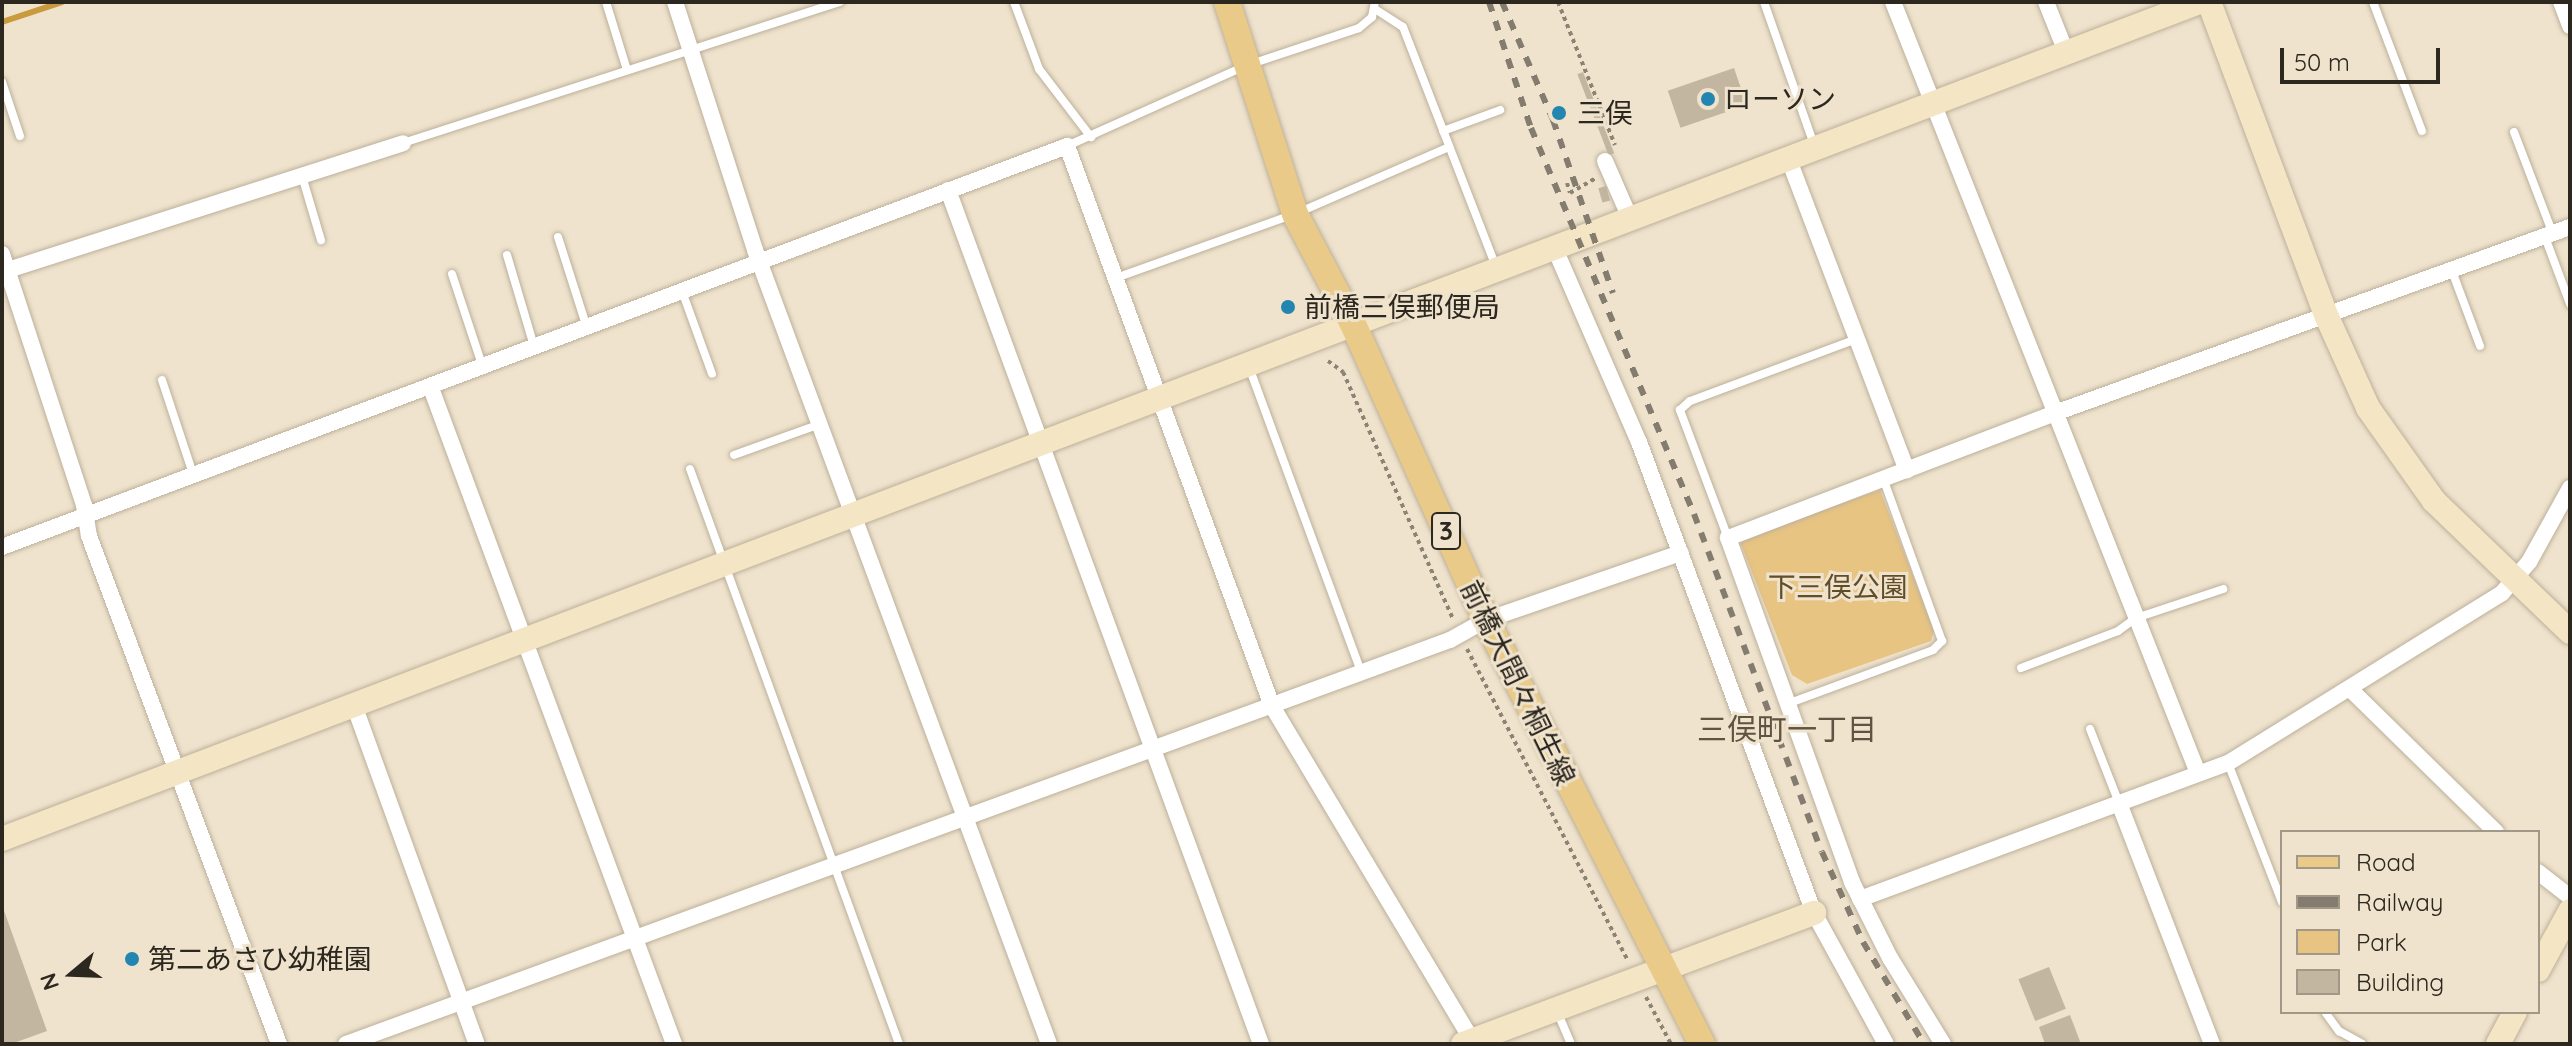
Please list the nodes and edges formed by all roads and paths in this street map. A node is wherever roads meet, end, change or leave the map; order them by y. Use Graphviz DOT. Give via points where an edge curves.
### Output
graph roads {
  1 [pos="606,2"];
  2 [pos="675,2"];
  3 [pos="840,2"];
  4 [pos="1014,2"];
  5 [pos="1227,2"];
  6 [pos="1558,2"];
  7 [pos="1764,2"];
  8 [pos="1893,2"];
  9 [pos="2046,2"];
  10 [pos="2200,2"];
  11 [pos="2209,2"];
  12 [pos="2373,2"];
  13 [pos="2561,2"];
  14 [pos="1375,5"];
  15 [pos="2570,26"];
  16 [pos="691,50"];
  17 [pos="2066,52"];
  18 [pos="1245,66"];
  19 [pos="627,70"];
  20 [pos="2,82"];
  21 [pos="1932,102"];
  22 [pos="6,109"];
  23 [pos="1500,110"];
  24 [pos="1443,131"];
  25 [pos="2422,131"];
  26 [pos="2514,132"];
  27 [pos="20,136"];
  28 [pos="1091,137"];
  29 [pos="403,143"];
  30 [pos="1067,146"];
  31 [pos="1449,147"];
  32 [pos="1816,150"];
  33 [pos="1789,160"];
  34 [pos="1608,167"];
  35 [pos="301,175"];
  36 [pos="1567,183"];
  37 [pos="948,190"];
  38 [pos="1626,209"];
  39 [pos="1295,214"];
  40 [pos="2570,227"];
  41 [pos="2549,235"];
  42 [pos="558,237"];
  43 [pos="321,240"];
  44 [pos="1555,249"];
  45 [pos="2,254"];
  46 [pos="507,255"];
  47 [pos="761,261"];
  48 [pos="5,271"];
  49 [pos="1497,271"];
  50 [pos="2452,271"];
  51 [pos="452,274"];
  52 [pos="1115,278"];
  53 [pos="682,291"];
  54 [pos="2570,304"];
  55 [pos="2327,317"];
  56 [pos="1353,324"];
  57 [pos="587,328"];
  58 [pos="1857,339"];
  59 [pos="2480,346"];
  60 [pos="535,348"];
  61 [pos="1328,361"];
  62 [pos="1248,366"];
  63 [pos="483,368"];
  64 [pos="712,374"];
  65 [pos="162,380"];
  66 [pos="431,388"];
  67 [pos="1160,400"];
  68 [pos="2055,413"];
  69 [pos="821,423"];
  70 [pos="1042,445"];
  71 [pos="734,455"];
  72 [pos="690,469"];
  73 [pos="1907,470"];
  74 [pos="194,477"];
  75 [pos="1884,481"];
  76 [pos="2570,488"];
  77 [pos="855,516"];
  78 [pos="85,518"];
  79 [pos="1728,538"];
  80 [pos="2,547"];
  81 [pos="1681,553"];
  82 [pos="724,567"];
  83 [pos="2514,582"];
  84 [pos="2223,589"];
  85 [pos="2136,618"];
  86 [pos="1486,620"];
  87 [pos="2570,632"];
  88 [pos="1461,635"];
  89 [pos="526,640"];
  90 [pos="2021,668"];
  91 [pos="1361,672"];
  92 [pos="2351,690"];
  93 [pos="1786,704"];
  94 [pos="354,705"];
  95 [pos="1272,706"];
  96 [pos="2090,729"];
  97 [pos="1153,748"];
  98 [pos="2228,763"];
  99 [pos="178,770"];
  100 [pos="2198,773"];
  101 [pos="2119,803"];
  102 [pos="965,817"];
  103 [pos="2494,830"];
  104 [pos="2,839"];
  105 [pos="834,866"];
  106 [pos="2540,874"];
  107 [pos="2280,897"];
  108 [pos="2570,897"];
  109 [pos="1860,899"];
  110 [pos="2570,911"];
  111 [pos="1814,913"];
  112 [pos="635,939"];
  113 [pos="2540,966"];
  114 [pos="1663,971"];
  115 [pos="1638,981"];
  116 [pos="461,1001"];
  117 [pos="1556,1010"];
  118 [pos="2326,1014"];
  119 [pos="2514,1014"];
  120 [pos="1470,1043"];
  121 [pos="279,1044"];
  122 [pos="346,1044"];
  123 [pos="477,1044"];
  124 [pos="674,1044"];
  125 [pos="899,1044"];
  126 [pos="1049,1044"];
  127 [pos="1261,1044"];
  128 [pos="1571,1044"];
  129 [pos="1671,1044"];
  130 [pos="1702,1044"];
  131 [pos="1886,1044"];
  132 [pos="1943,1044"];
  133 [pos="2212,1044"];
  134 [pos="2362,1044"];
  135 [pos="2498,1044"];
  1 -- 19 [label="lane"];
  2 -- 16 [label="street"];
  3 -- 16 [label="lane"];
  4 -- 28 [label="lane" via="1039,69"];
  5 -- 18 [label="main road, 前橋大間々桐生線 / 3"];
  6 -- 34 [label="path" via="1620,158 1620,169"];
  7 -- 32 [label="lane"];
  8 -- 21 [label="street"];
  9 -- 17 [label="street"];
  10 -- 17 [label="street"];
  11 -- 55 [label="street"];
  12 -- 25 [label="lane"];
  13 -- 15 [label="street"];
  14 -- 18 [label="lane" via="1359,28"];
  14 -- 24 [label="lane" via="1403,27"];
  16 -- 19 [label="lane"];
  16 -- 47 [label="street"];
  17 -- 21 [label="street"];
  18 -- 28 [label="lane"];
  18 -- 39 [label="main road, 前橋大間々桐生線 / 3"];
  19 -- 29 [label="lane"];
  20 -- 22 [label="lane"];
  21 -- 32 [label="street"];
  21 -- 68 [label="street"];
  22 -- 27 [label="lane"];
  23 -- 24 [label="lane"];
  24 -- 31 [label="lane"];
  26 -- 41 [label="lane"];
  28 -- 30 [label="lane"];
  29 -- 35 [label="street"];
  30 -- 37 [label="street"];
  30 -- 52 [label="street"];
  31 -- 39 [label="lane"];
  31 -- 49 [label="lane"];
  32 -- 33 [label="street"];
  33 -- 44 [label="street"];
  33 -- 58 [label="street"];
  34 -- 36 [label="path" via="1570,193"];
  34 -- 38 [label="street"];
  35 -- 43 [label="lane"];
  35 -- 48 [label="street"];
  37 -- 47 [label="street"];
  37 -- 70 [label="street"];
  39 -- 52 [label="lane"];
  39 -- 56 [label="main road, 前橋大間々桐生線 / 3"];
  40 -- 41 [label="street"];
  41 -- 50 [label="street"];
  41 -- 54 [label="lane"];
  42 -- 57 [label="lane"];
  44 -- 49 [label="street"];
  44 -- 81 [label="street"];
  45 -- 48 [label="street"];
  46 -- 60 [label="lane"];
  47 -- 53 [label="street"];
  47 -- 69 [label="street"];
  48 -- 78 [label="street"];
  49 -- 56 [label="street"];
  50 -- 55 [label="street"];
  50 -- 59 [label="lane"];
  51 -- 63 [label="lane"];
  52 -- 67 [label="street"];
  53 -- 57 [label="street"];
  53 -- 64 [label="lane"];
  55 -- 68 [label="street"];
  55 -- 83 [label="street" via="2351,375 2392,447 2434,501"];
  56 -- 62 [label="street"];
  56 -- 86 [label="main road, 前橋大間々桐生線 / 3"];
  57 -- 60 [label="street"];
  58 -- 73 [label="street"];
  58 -- 79 [label="lane" via="1690,401 1680,410"];
  60 -- 63 [label="street"];
  61 -- 88 [label="path" via="1343,372"];
  62 -- 67 [label="street"];
  62 -- 91 [label="lane"];
  63 -- 66 [label="street"];
  65 -- 74 [label="lane"];
  66 -- 74 [label="street"];
  66 -- 89 [label="street"];
  67 -- 70 [label="street"];
  67 -- 95 [label="street"];
  68 -- 73 [label="street"];
  68 -- 85 [label="street"];
  69 -- 71 [label="lane"];
  69 -- 77 [label="street"];
  70 -- 77 [label="street"];
  70 -- 97 [label="street"];
  72 -- 82 [label="lane"];
  73 -- 75 [label="street"];
  74 -- 78 [label="street"];
  75 -- 79 [label="street"];
  75 -- 93 [label="lane" via="1942,641 1933,650"];
  76 -- 83 [label="street"];
  77 -- 82 [label="street"];
  77 -- 102 [label="street"];
  78 -- 80 [label="street"];
  78 -- 99 [label="street"];
  79 -- 93 [label="street"];
  81 -- 86 [label="street"];
  81 -- 111 [label="street"];
  82 -- 89 [label="street"];
  82 -- 105 [label="lane"];
  83 -- 87 [label="street"];
  83 -- 92 [label="street"];
  84 -- 85 [label="lane"];
  85 -- 90 [label="lane" via="2118,631"];
  85 -- 100 [label="street"];
  86 -- 88 [label="street"];
  86 -- 114 [label="main road, 前橋大間々桐生線 / 3"];
  88 -- 91 [label="street"];
  88 -- 115 [label="path"];
  89 -- 94 [label="street"];
  89 -- 112 [label="street"];
  91 -- 95 [label="street"];
  92 -- 98 [label="street"];
  92 -- 103 [label="street"];
  93 -- 109 [label="street"];
  94 -- 99 [label="street"];
  94 -- 116 [label="street"];
  95 -- 97 [label="street"];
  95 -- 120 [label="street"];
  96 -- 101 [label="lane"];
  97 -- 102 [label="street"];
  97 -- 127 [label="street"];
  98 -- 100 [label="street"];
  98 -- 107 [label="lane"];
  99 -- 104 [label="street"];
  99 -- 121 [label="street"];
  100 -- 101 [label="street"];
  101 -- 109 [label="street"];
  101 -- 133 [label="street"];
  102 -- 105 [label="street"];
  102 -- 126 [label="street"];
  105 -- 112 [label="street"];
  105 -- 125 [label="lane"];
  106 -- 108 [label="street"];
  109 -- 132 [label="street"];
  110 -- 113 [label="street"];
  111 -- 114 [label="street"];
  111 -- 131 [label="street"];
  112 -- 116 [label="street"];
  112 -- 124 [label="street"];
  114 -- 115 [label="street"];
  114 -- 130 [label="main road, 前橋大間々桐生線 / 3"];
  115 -- 117 [label="street"];
  115 -- 129 [label="path"];
  116 -- 122 [label="street"];
  116 -- 123 [label="street"];
  117 -- 120 [label="street"];
  117 -- 128 [label="lane"];
  118 -- 134 [label="lane" via="2339,1031"];
  119 -- 135 [label="street"];
}
